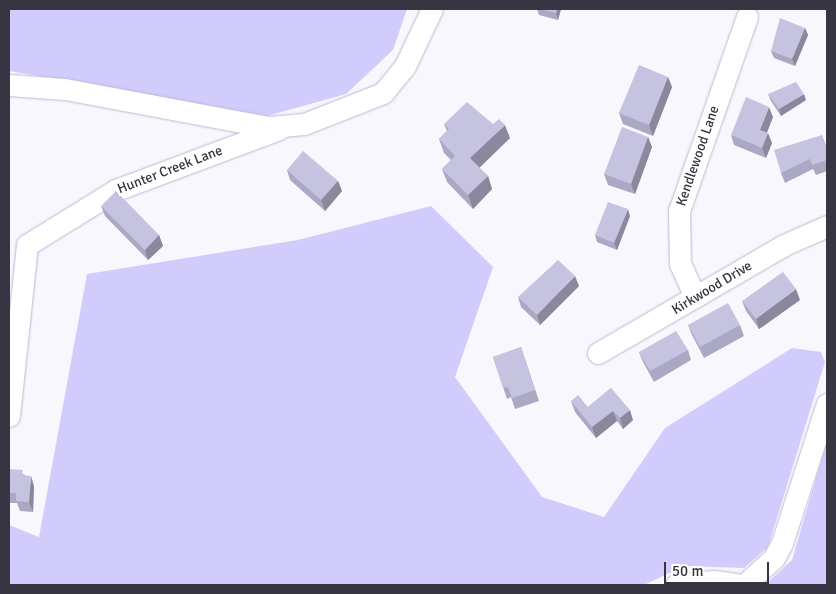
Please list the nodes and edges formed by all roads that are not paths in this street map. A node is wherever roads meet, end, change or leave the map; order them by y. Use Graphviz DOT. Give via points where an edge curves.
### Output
graph roads {
  1 [pos="432,9"];
  2 [pos="747,17"];
  3 [pos="9,85"];
  4 [pos="286,126"];
  5 [pos="826,230"];
  6 [pos="695,297"];
  7 [pos="598,353"];
  8 [pos="827,404"];
  9 [pos="9,416"];
  10 [pos="676,585"];
  11 [pos="745,585"];
  1 -- 4 [label="street, Hunter Creek Lane" via="405,66 383,92 322,118"];
  2 -- 6 [label="street, Kendlewood Lane" via="679,211 680,264"];
  3 -- 4 [label="street, Hunter Creek Lane" via="65,89 269,127"];
  4 -- 9 [label="street, Hunter Creek Lane" via="116,190 27,244"];
  5 -- 6 [label="street, Kirkwood Drive"];
  6 -- 7 [label="street, Kirkwood Drive"];
  8 -- 11 [label="street" via="782,543 774,558"];
  10 -- 11 [label="street" via="697,581"];
}
